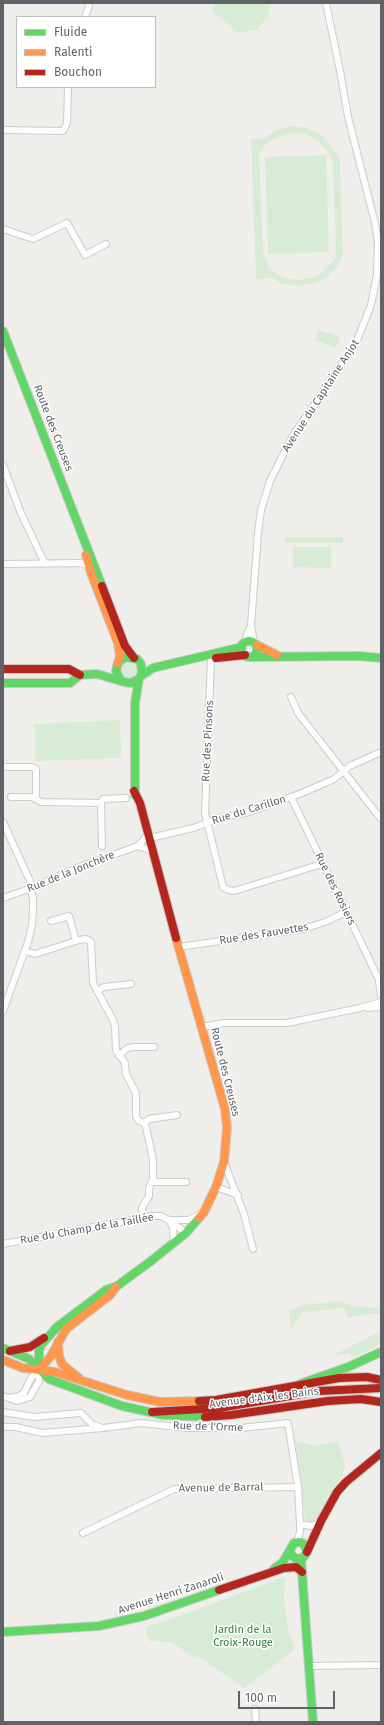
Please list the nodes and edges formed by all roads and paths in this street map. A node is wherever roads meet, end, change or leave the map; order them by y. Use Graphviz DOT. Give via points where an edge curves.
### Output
graph roads {
  1 [pos="326,3"];
  2 [pos="89,6"];
  3 [pos="85,16"];
  4 [pos="68,88"];
  5 [pos="3,130"];
  6 [pos="3,229"];
  7 [pos="106,244"];
  8 [pos="3,331"];
  9 [pos="3,465"];
  10 [pos="82,533"];
  11 [pos="3,564"];
  12 [pos="45,564"];
  13 [pos="88,565"];
  14 [pos="101,580"];
  15 [pos="251,625"];
  16 [pos="255,643"];
  17 [pos="243,645"];
  18 [pos="278,655"];
  19 [pos="248,656"];
  20 [pos="211,658"];
  21 [pos="381,658"];
  22 [pos="136,660"];
  23 [pos="189,660"];
  24 [pos="117,665"];
  25 [pos="166,665"];
  26 [pos="3,670"];
  27 [pos="97,674"];
  28 [pos="80,675"];
  29 [pos="140,677"];
  30 [pos="3,681"];
  31 [pos="124,682"];
  32 [pos="291,697"];
  33 [pos="135,703"];
  34 [pos="381,752"];
  35 [pos="3,767"];
  36 [pos="344,771"];
  37 [pos="11,797"];
  38 [pos="290,797"];
  39 [pos="126,798"];
  40 [pos="36,799"];
  41 [pos="101,802"];
  42 [pos="381,819"];
  43 [pos="3,822"];
  44 [pos="208,823"];
  45 [pos="148,838"];
  46 [pos="102,846"];
  47 [pos="138,846"];
  48 [pos="149,850"];
  49 [pos="322,864"];
  50 [pos="158,873"];
  51 [pos="32,888"];
  52 [pos="3,898"];
  53 [pos="346,912"];
  54 [pos="51,921"];
  55 [pos="76,941"];
  56 [pos="180,947"];
  57 [pos="25,951"];
  58 [pos="380,982"];
  59 [pos="131,984"];
  60 [pos="98,991"];
  61 [pos="381,995"];
  62 [pos="381,1002"];
  63 [pos="381,1007"];
  64 [pos="360,1008"];
  65 [pos="3,1011"];
  66 [pos="202,1027"];
  67 [pos="154,1046"];
  68 [pos="119,1056"];
  69 [pos="177,1115"];
  70 [pos="144,1123"];
  71 [pos="224,1162"];
  72 [pos="152,1182"];
  73 [pos="186,1182"];
  74 [pos="216,1187"];
  75 [pos="238,1195"];
  76 [pos="204,1212"];
  77 [pos="143,1218"];
  78 [pos="169,1220"];
  79 [pos="186,1233"];
  80 [pos="3,1244"];
  81 [pos="174,1244"];
  82 [pos="253,1249"];
  83 [pos="117,1286"];
  84 [pos="46,1337"];
  85 [pos="58,1342"];
  86 [pos="7,1349"];
  87 [pos="381,1352"];
  88 [pos="3,1360"];
  89 [pos="39,1370"];
  90 [pos="381,1380"];
  91 [pos="84,1382"];
  92 [pos="300,1384"];
  93 [pos="381,1388"];
  94 [pos="6,1397"];
  95 [pos="381,1402"];
  96 [pos="3,1412"];
  97 [pos="152,1412"];
  98 [pos="3,1427"];
  99 [pos="103,1428"];
  100 [pos="381,1454"];
  101 [pos="298,1488"];
  102 [pos="320,1522"];
  103 [pos="300,1524"];
  104 [pos="83,1533"];
  105 [pos="299,1543"];
  106 [pos="290,1550"];
  107 [pos="307,1552"];
  108 [pos="298,1559"];
  109 [pos="284,1568"];
  110 [pos="272,1571"];
  111 [pos="302,1572"];
  112 [pos="3,1632"];
  113 [pos="381,1665"];
  114 [pos="309,1666"];
  115 [pos="255,1709"];
  116 [pos="256,1722"];
  117 [pos="313,1722"];
  1 -- 15 [label="street, Avenue du Capitaine Anjot" via="348,117 375,223 378,244 377,275 371,305 356,343 291,439 268,486 258,533"];
  2 -- 3 [label="street"];
  4 -- 5 [label="street" via="67,123 63,131"];
  6 -- 7 [label="street" via="33,239 67,223 85,255"];
  8 -- 10 [label="main road, Route des Creuses"];
  9 -- 12 [label="street" via="20,511"];
  10 -- 13 [label="main road, Route des Creuses"];
  10 -- 14 [label="main road, Route des Creuses"];
  11 -- 12 [label="street"];
  12 -- 13 [label="street"];
  13 -- 14 [label="street"];
  13 -- 24 [label="main road, Route des Creuses" via="118,643 120,656"];
  14 -- 22 [label="main road, Route des Creuses" via="129,653"];
  15 -- 16 [label="street, Avenue du Capitaine Anjot"];
  15 -- 17 [label="street, Avenue du Capitaine Anjot"];
  16 -- 17 [label="main road" via="249,641"];
  16 -- 18 [label="main road"];
  16 -- 19 [label="main road" via="257,652"];
  17 -- 19 [label="main road" via="242,651"];
  17 -- 23 [label="main road"];
  18 -- 19 [label="main road"];
  18 -- 21 [label="main road"];
  19 -- 20 [label="main road"];
  20 -- 23 [label="main road"];
  20 -- 44 [label="street, Rue des Pinsons" via="205,801"];
  22 -- 24 [label="main road" via="125,657"];
  22 -- 25 [label="main road"];
  22 -- 29 [label="main road" via="142,670"];
  23 -- 25 [label="main road"];
  24 -- 27 [label="main road"];
  24 -- 31 [label="main road" via="117,675"];
  25 -- 29 [label="main road" via="153,668"];
  26 -- 28 [label="main road" via="69,669"];
  26 -- 30 [label="main road"];
  27 -- 28 [label="main road"];
  27 -- 31 [label="main road"];
  28 -- 30 [label="main road" via="70,683"];
  29 -- 31 [label="main road" via="134,682"];
  29 -- 33 [label="main road, Route des Creuses"];
  31 -- 33 [label="main road, Route des Creuses"];
  32 -- 36 [label="street" via="298,713"];
  33 -- 45 [label="main road, Route des Creuses" via="134,791 140,803"];
  34 -- 36 [label="street, Rue du Carillon"];
  35 -- 40 [label="street" via="36,769"];
  36 -- 38 [label="street, Rue du Carillon" via="334,779"];
  36 -- 42 [label="street"];
  37 -- 40 [label="street"];
  38 -- 44 [label="street, Rue du Carillon"];
  38 -- 49 [label="street, Rue des Rosiers"];
  39 -- 41 [label="street" via="104,799"];
  40 -- 41 [label="street" via="41,802"];
  41 -- 46 [label="street"];
  43 -- 51 [label="street"];
  44 -- 45 [label="street, Rue du Carillon"];
  44 -- 49 [label="street, Rue des Pinsons" via="223,887 228,890 234,891"];
  45 -- 47 [label="street"];
  45 -- 48 [label="main road, Route des Creuses"];
  45 -- 50 [label="main road, Route des Creuses"];
  47 -- 48 [label="street"];
  47 -- 51 [label="street, Rue de la Jonchère" via="79,867"];
  48 -- 50 [label="main road, Route des Creuses"];
  49 -- 53 [label="street, Rue des Rosiers"];
  50 -- 56 [label="main road, Route des Creuses"];
  51 -- 52 [label="street, Rue de la Jonchère"];
  51 -- 57 [label="street" via="32,925"];
  53 -- 56 [label="street, Rue des Fauvettes" via="303,929"];
  53 -- 58 [label="street, Rue des Rosiers"];
  54 -- 55 [label="street" via="69,916"];
  55 -- 57 [label="street" via="35,954"];
  55 -- 60 [label="street" via="86,939 91,942 92,983"];
  56 -- 66 [label="main road, Route des Creuses"];
  57 -- 65 [label="street"];
  58 -- 61 [label="street, Rue des Rosiers"];
  59 -- 60 [label="street" via="104,987"];
  60 -- 68 [label="street" via="115,1027 116,1050"];
  62 -- 64 [label="street"];
  63 -- 64 [label="street"];
  64 -- 66 [label="street" via="287,1023 224,1023"];
  66 -- 71 [label="main road, Route des Creuses" via="225,1109 227,1128"];
  67 -- 68 [label="street" via="132,1047"];
  68 -- 70 [label="street" via="136,1093 136,1117"];
  69 -- 70 [label="street" via="149,1119"];
  70 -- 72 [label="street" via="153,1160"];
  71 -- 74 [label="main road, Route des Creuses"];
  71 -- 75 [label="street"];
  72 -- 73 [label="street"];
  72 -- 77 [label="street" via="149,1196 142,1208"];
  74 -- 75 [label="street"];
  74 -- 76 [label="main road, Route des Creuses"];
  75 -- 82 [label="street"];
  76 -- 78 [label="street, Rue du Champ de la Taillée" via="188,1220"];
  76 -- 79 [label="main road, Route des Creuses"];
  77 -- 78 [label="street, Rue du Champ de la Taillée" via="161,1216"];
  77 -- 80 [label="street, Rue du Champ de la Taillée"];
  78 -- 79 [label="street, Rue du Champ de la Taillée"];
  78 -- 81 [label="street, Rue du Champ de la Taillée" via="173,1228"];
  79 -- 81 [label="main road, Route des Creuses"];
  81 -- 83 [label="main road, Route des Creuses"];
  83 -- 84 [label="main road, Route des Creuses" via="106,1290"];
  83 -- 85 [label="main road, Route des Creuses" via="110,1295 66,1329"];
  84 -- 86 [label="main road, Route des Creuses" via="30,1347"];
  84 -- 89 [label="main road, Route des Creuses" via="39,1351"];
  85 -- 89 [label="main road, Route des Creuses" via="51,1356"];
  85 -- 91 [label="main road" via="62,1364"];
  86 -- 89 [label="main road, Avenue d'Aix les Bains" via="29,1359"];
  87 -- 92 [label="main road"];
  88 -- 89 [label="main road, Avenue d'Aix les Bains" via="23,1368"];
  89 -- 91 [label="main road, Avenue d'Aix les Bains" via="55,1372"];
  89 -- 94 [label="street" via="39,1381 32,1395 20,1401"];
  89 -- 97 [label="main road, Avenue d'Aix les Bains" via="49,1379 77,1391 122,1406"];
  90 -- 92 [label="main road, Avenue d'Aix les Bains" via="352,1377"];
  91 -- 92 [label="main road, Avenue d'Aix les Bains" via="149,1400 174,1402 216,1400"];
  93 -- 97 [label="main road" via="320,1391 212,1409"];
  95 -- 97 [label="main road, Avenue d'Aix les Bains" via="328,1401 201,1417"];
  96 -- 99 [label="street" via="34,1417 81,1413 93,1424"];
  98 -- 99 [label="street, Rue de l'Orme" via="42,1433"];
  99 -- 101 [label="street, Rue de l'Orme" via="148,1423 181,1428 241,1428 288,1423"];
  100 -- 102 [label="main road" via="346,1482"];
  101 -- 103 [label="street"];
  101 -- 104 [label="street, Avenue de Barral" via="174,1489"];
  102 -- 103 [label="street" via="310,1526"];
  102 -- 105 [label="main road" via="311,1535"];
  102 -- 107 [label="main road"];
  103 -- 105 [label="street"];
  105 -- 106 [label="main road"];
  105 -- 107 [label="main road" via="306,1546"];
  106 -- 108 [label="main road" via="292,1556"];
  106 -- 110 [label="main road, Avenue Henri Zanaroli" via="283,1562"];
  107 -- 108 [label="main road"];
  108 -- 109 [label="main road, Avenue Henri Zanaroli"];
  108 -- 111 [label="main road"];
  109 -- 110 [label="main road, Avenue Henri Zanaroli"];
  109 -- 111 [label="main road, Avenue Henri Zanaroli" via="296,1567"];
  110 -- 112 [label="main road, Avenue Henri Zanaroli" via="201,1597 119,1622 77,1628"];
  111 -- 114 [label="main road"];
  113 -- 114 [label="street"];
  114 -- 117 [label="main road"];
  115 -- 116 [label="street"];
}
